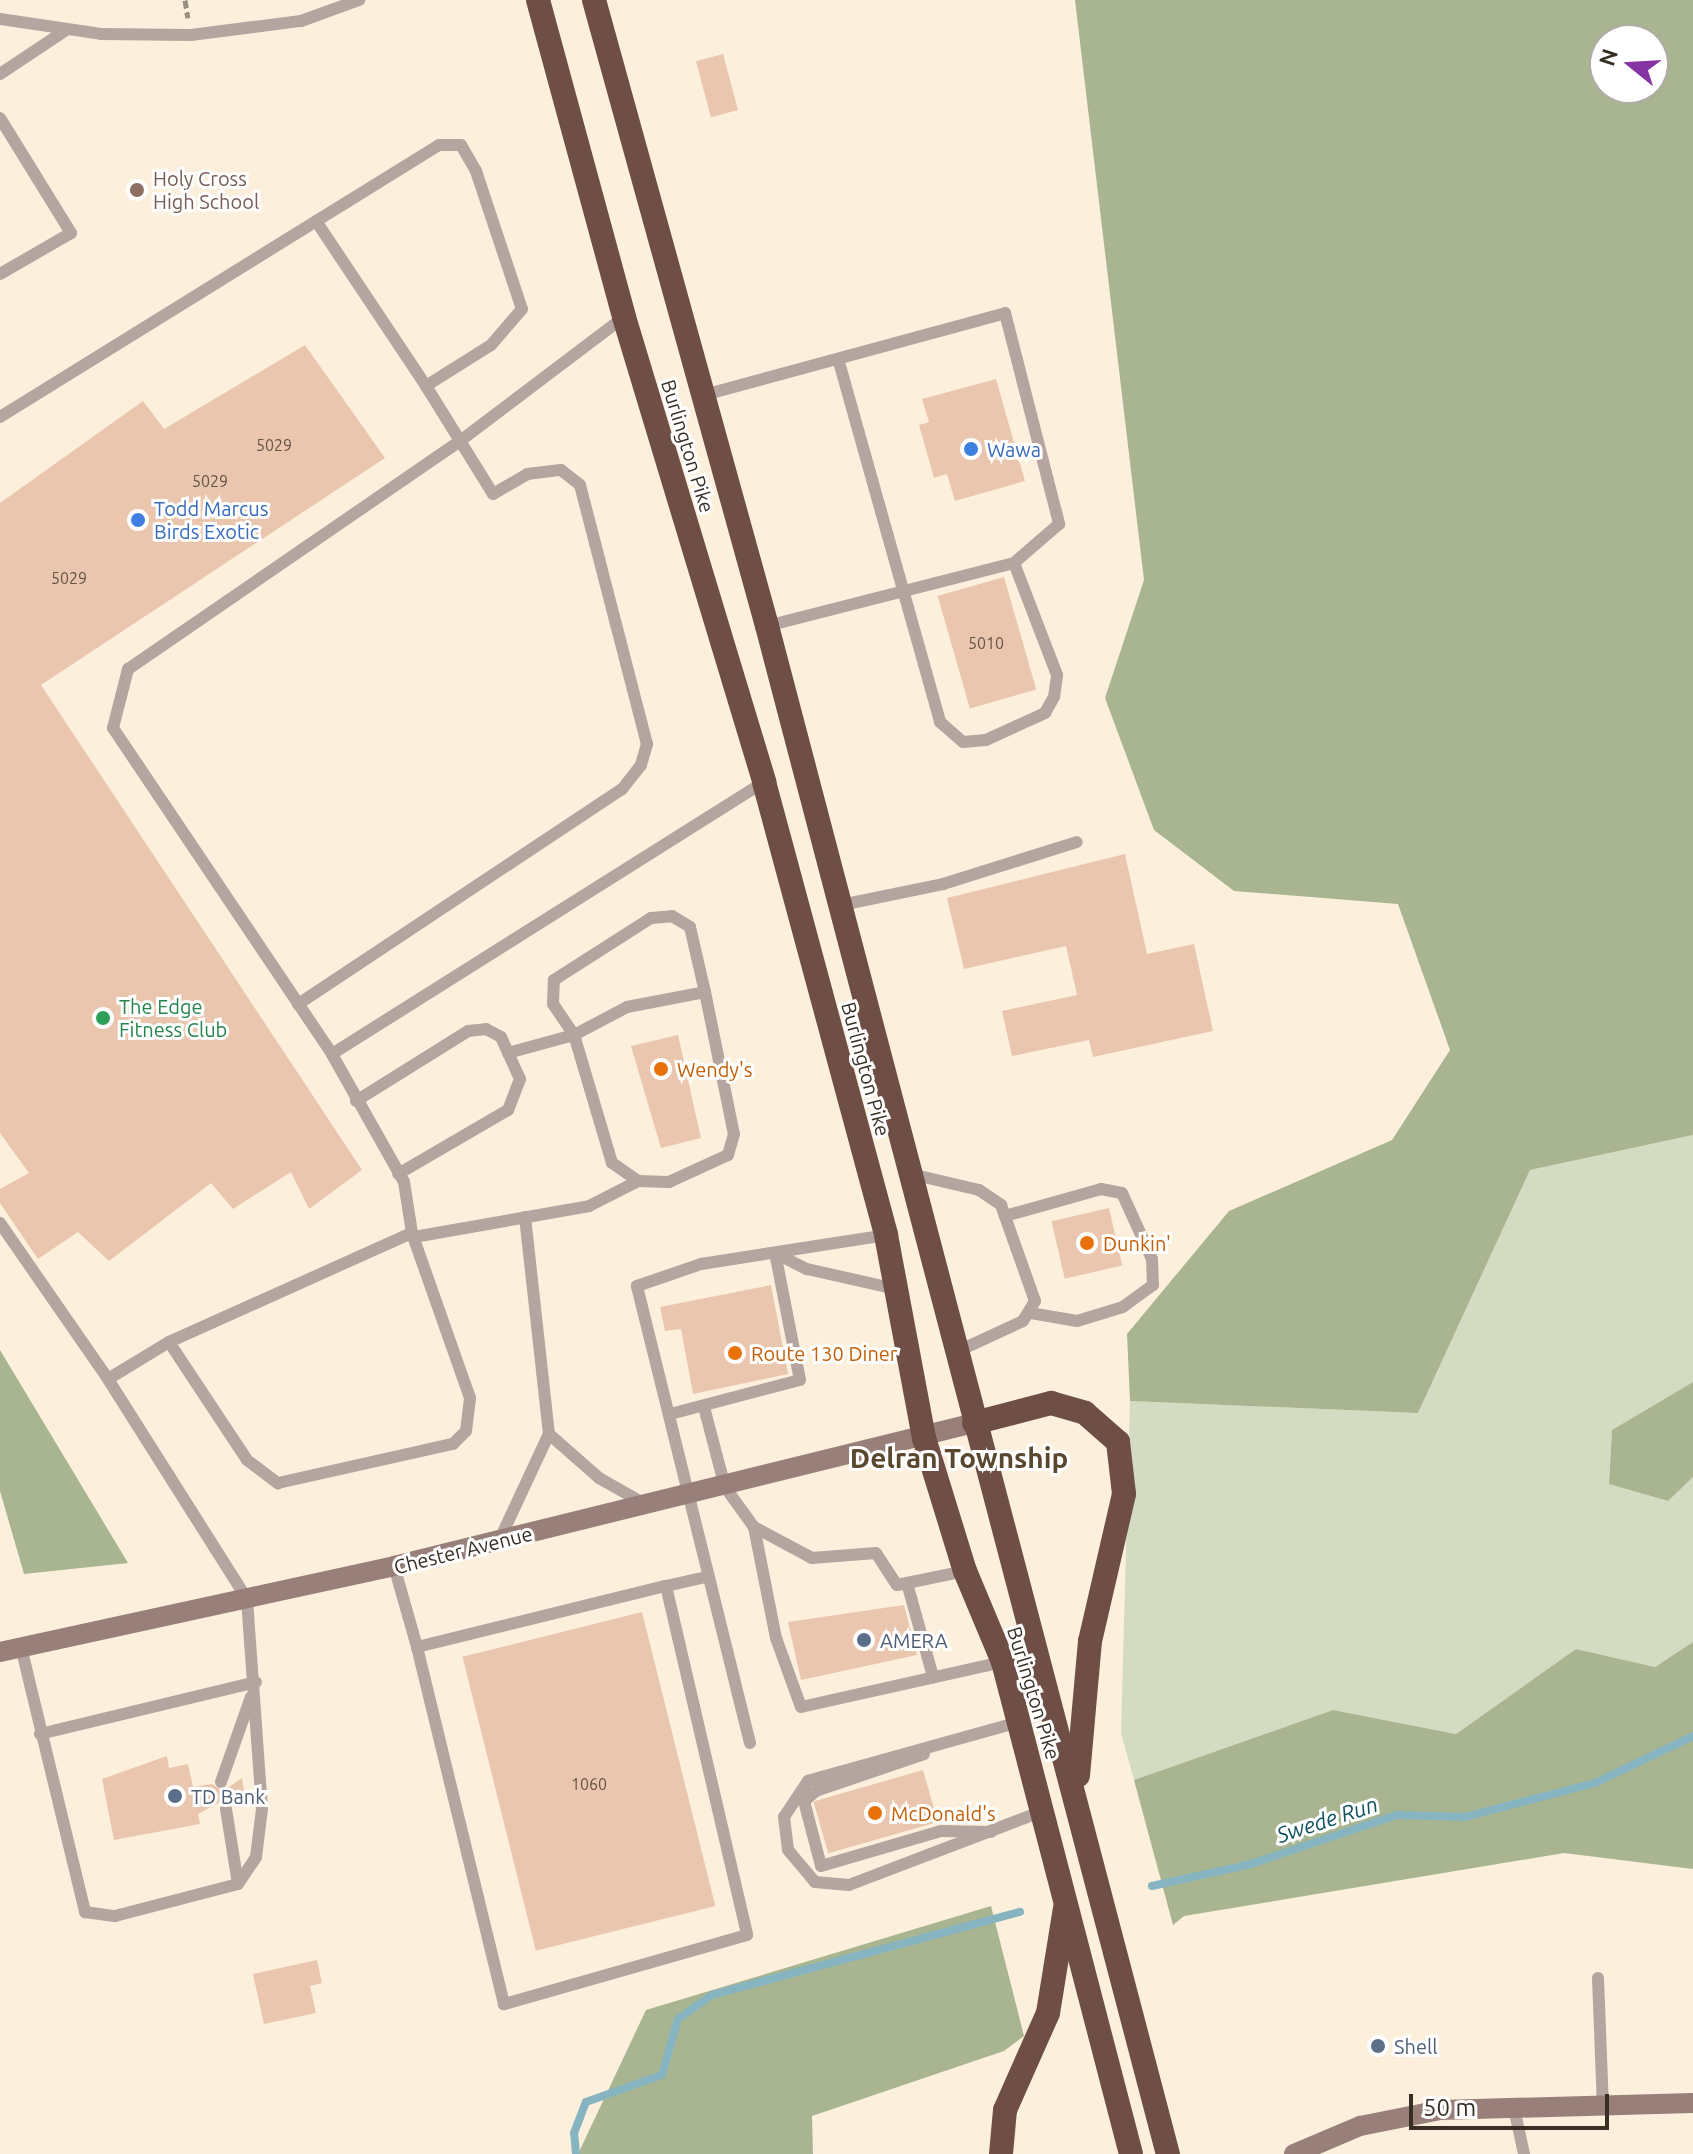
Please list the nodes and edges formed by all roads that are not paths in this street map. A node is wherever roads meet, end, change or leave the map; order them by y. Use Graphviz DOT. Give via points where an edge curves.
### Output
graph roads {
  1 [pos="359,0"];
  2 [pos="538,0"];
  3 [pos="594,0"];
  4 [pos="0,19"];
  5 [pos="66,30"];
  6 [pos="0,74"];
  7 [pos="0,118"];
  8 [pos="316,221"];
  9 [pos="0,274"];
  10 [pos="624,317"];
  11 [pos="839,362"];
  12 [pos="426,386"];
  13 [pos="704,395"];
  14 [pos="0,417"];
  15 [pos="460,441"];
  16 [pos="1014,563"];
  17 [pos="899,590"];
  18 [pos="767,626"];
  19 [pos="764,782"];
  20 [pos="1077,842"];
  21 [pos="841,905"];
  22 [pos="705,992"];
  23 [pos="298,1004"];
  24 [pos="574,1035"];
  25 [pos="508,1053"];
  26 [pos="332,1054"];
  27 [pos="356,1101"];
  28 [pos="398,1174"];
  29 [pos="911,1174"];
  30 [pos="638,1181"];
  31 [pos="1003,1210"];
  32 [pos="525,1217"];
  33 [pos="0,1223"];
  34 [pos="413,1235"];
  35 [pos="886,1235"];
  36 [pos="775,1253"];
  37 [pos="896,1289"];
  38 [pos="1030,1313"];
  39 [pos="169,1342"];
  40 [pos="958,1351"];
  41 [pos="108,1379"];
  42 [pos="704,1407"];
  43 [pos="674,1413"];
  44 [pos="974,1423"];
  45 [pos="549,1434"];
  46 [pos="924,1438"];
  47 [pos="725,1487"];
  48 [pos="688,1495"];
  49 [pos="648,1505"];
  50 [pos="754,1527"];
  51 [pos="499,1541"];
  52 [pos="394,1566"];
  53 [pos="965,1571"];
  54 [pos="706,1577"];
  55 [pos="907,1583"];
  56 [pos="666,1586"];
  57 [pos="247,1599"];
  58 [pos="21,1647"];
  59 [pos="417,1647"];
  60 [pos="0,1652"];
  61 [pos="1003,1662"];
  62 [pos="933,1677"];
  63 [pos="256,1682"];
  64 [pos="1019,1722"];
  65 [pos="40,1734"];
  66 [pos="750,1743"];
  67 [pos="930,1749"];
  68 [pos="221,1782"];
  69 [pos="1076,1797"];
  70 [pos="226,1809"];
  71 [pos="1043,1811"];
  72 [pos="997,1832"];
  73 [pos="238,1884"];
  74 [pos="1067,1896"];
  75 [pos="1598,1978"];
  76 [pos="1693,2103"];
  77 [pos="1603,2106"];
  78 [pos="1514,2108"];
  79 [pos="1001,2154"];
  80 [pos="1131,2154"];
  81 [pos="1168,2154"];
  82 [pos="1294,2154"];
  83 [pos="1524,2154"];
  1 -- 5 [label="lane" via="301,21 228,32"];
  2 -- 10 [label="highway, Burlington Pike"];
  3 -- 13 [label="highway, Burlington Pike"];
  4 -- 5 [label="lane"];
  5 -- 6 [label="lane"];
  7 -- 9 [label="lane" via="71,233"];
  8 -- 12 [label="lane"];
  8 -- 12 [label="lane" via="439,145 461,145 522,309 491,345"];
  8 -- 14 [label="lane"];
  10 -- 15 [label="lane"];
  10 -- 19 [label="highway, Burlington Pike"];
  11 -- 13 [label="lane"];
  11 -- 16 [label="lane" via="1005,313 1059,524"];
  11 -- 17 [label="lane"];
  12 -- 15 [label="lane"];
  13 -- 18 [label="highway, Burlington Pike"];
  15 -- 23 [label="lane" via="128,669 113,728"];
  15 -- 23 [label="lane" via="493,494 527,474 561,470 580,485 647,744 641,765 622,789"];
  16 -- 17 [label="lane"];
  16 -- 17 [label="lane" via="1057,675 1054,697 1045,713 986,740 963,742 940,722"];
  17 -- 18 [label="lane"];
  18 -- 21 [label="highway, Burlington Pike"];
  19 -- 26 [label="lane"];
  19 -- 35 [label="highway, Burlington Pike"];
  20 -- 21 [label="lane" via="943,884"];
  21 -- 29 [label="highway, Burlington Pike"];
  22 -- 24 [label="lane" via="627,1007"];
  22 -- 24 [label="lane" via="690,927 672,916 651,918 554,980 553,1004"];
  22 -- 30 [label="lane" via="734,1134 728,1155 669,1182"];
  23 -- 26 [label="lane"];
  24 -- 25 [label="lane"];
  24 -- 30 [label="lane" via="612,1163"];
  25 -- 27 [label="lane" via="501,1037 468,1031"];
  25 -- 28 [label="lane" via="520,1079 508,1110"];
  26 -- 27 [label="lane"];
  27 -- 28 [label="lane"];
  28 -- 34 [label="lane"];
  29 -- 31 [label="lane" via="979,1190"];
  29 -- 40 [label="highway, Burlington Pike"];
  30 -- 32 [label="lane" via="589,1206"];
  31 -- 38 [label="lane" via="1035,1301"];
  31 -- 38 [label="lane" via="1101,1189 1122,1193 1152,1259 1153,1285 1123,1307 1077,1321"];
  32 -- 34 [label="lane"];
  32 -- 45 [label="lane"];
  33 -- 41 [label="lane"];
  34 -- 39 [label="lane"];
  34 -- 39 [label="lane" via="470,1398 466,1431 453,1444 278,1483 247,1460"];
  35 -- 36 [label="lane"];
  35 -- 37 [label="highway, Burlington Pike"];
  36 -- 37 [label="lane" via="807,1269"];
  36 -- 42 [label="lane" via="800,1380"];
  36 -- 43 [label="lane" via="701,1264 637,1286"];
  37 -- 46 [label="highway, Burlington Pike"];
  38 -- 40 [label="lane"];
  39 -- 41 [label="lane"];
  40 -- 44 [label="highway, Burlington Pike"];
  41 -- 57 [label="lane"];
  42 -- 43 [label="lane"];
  42 -- 47 [label="lane"];
  43 -- 48 [label="lane"];
  44 -- 46 [label="street, Chester Avenue"];
  44 -- 69 [label="highway, Burlington Pike"];
  44 -- 69 [label="highway" via="1051,1403 1085,1413 1118,1442 1124,1494 1090,1641"];
  45 -- 49 [label="lane" via="599,1478"];
  45 -- 51 [label="lane"];
  46 -- 47 [label="street, Chester Avenue"];
  46 -- 53 [label="highway, Burlington Pike"];
  47 -- 48 [label="street, Chester Avenue"];
  47 -- 50 [label="lane"];
  48 -- 49 [label="street, Chester Avenue"];
  48 -- 54 [label="lane"];
  49 -- 51 [label="street, Chester Avenue"];
  50 -- 55 [label="lane" via="812,1558 876,1553 897,1585"];
  50 -- 62 [label="lane" via="776,1638 801,1707"];
  51 -- 52 [label="street, Chester Avenue"];
  52 -- 57 [label="street, Chester Avenue"];
  52 -- 59 [label="lane"];
  53 -- 55 [label="lane"];
  53 -- 61 [label="highway, Burlington Pike"];
  54 -- 56 [label="lane"];
  54 -- 66 [label="lane"];
  55 -- 62 [label="lane"];
  56 -- 59 [label="lane"];
  56 -- 59 [label="lane" via="747,1935 504,2004"];
  57 -- 58 [label="street, Chester Avenue"];
  57 -- 63 [label="lane"];
  58 -- 60 [label="street, Chester Avenue"];
  58 -- 65 [label="lane"];
  61 -- 62 [label="lane"];
  61 -- 64 [label="highway, Burlington Pike"];
  63 -- 65 [label="lane"];
  63 -- 68 [label="lane"];
  63 -- 73 [label="lane" via="254,1755 262,1809 256,1857"];
  64 -- 67 [label="lane"];
  64 -- 71 [label="highway, Burlington Pike"];
  65 -- 73 [label="lane" via="85,1912 115,1916"];
  67 -- 72 [label="lane" via="913,1762 816,1791 804,1801 821,1866 941,1831"];
  67 -- 72 [label="lane" via="808,1781 793,1795 784,1817 788,1850 800,1872 849,1885"];
  69 -- 81 [label="highway, Burlington Pike"];
  70 -- 73 [label="lane"];
  71 -- 72 [label="lane"];
  71 -- 74 [label="highway, Burlington Pike"];
  74 -- 79 [label="highway" via="1048,2013 1005,2110"];
  74 -- 80 [label="highway, Burlington Pike"];
  75 -- 77 [label="lane"];
  76 -- 77 [label="street"];
  77 -- 78 [label="street"];
  78 -- 82 [label="street" via="1440,2110 1360,2126"];
  78 -- 83 [label="lane"];
}
